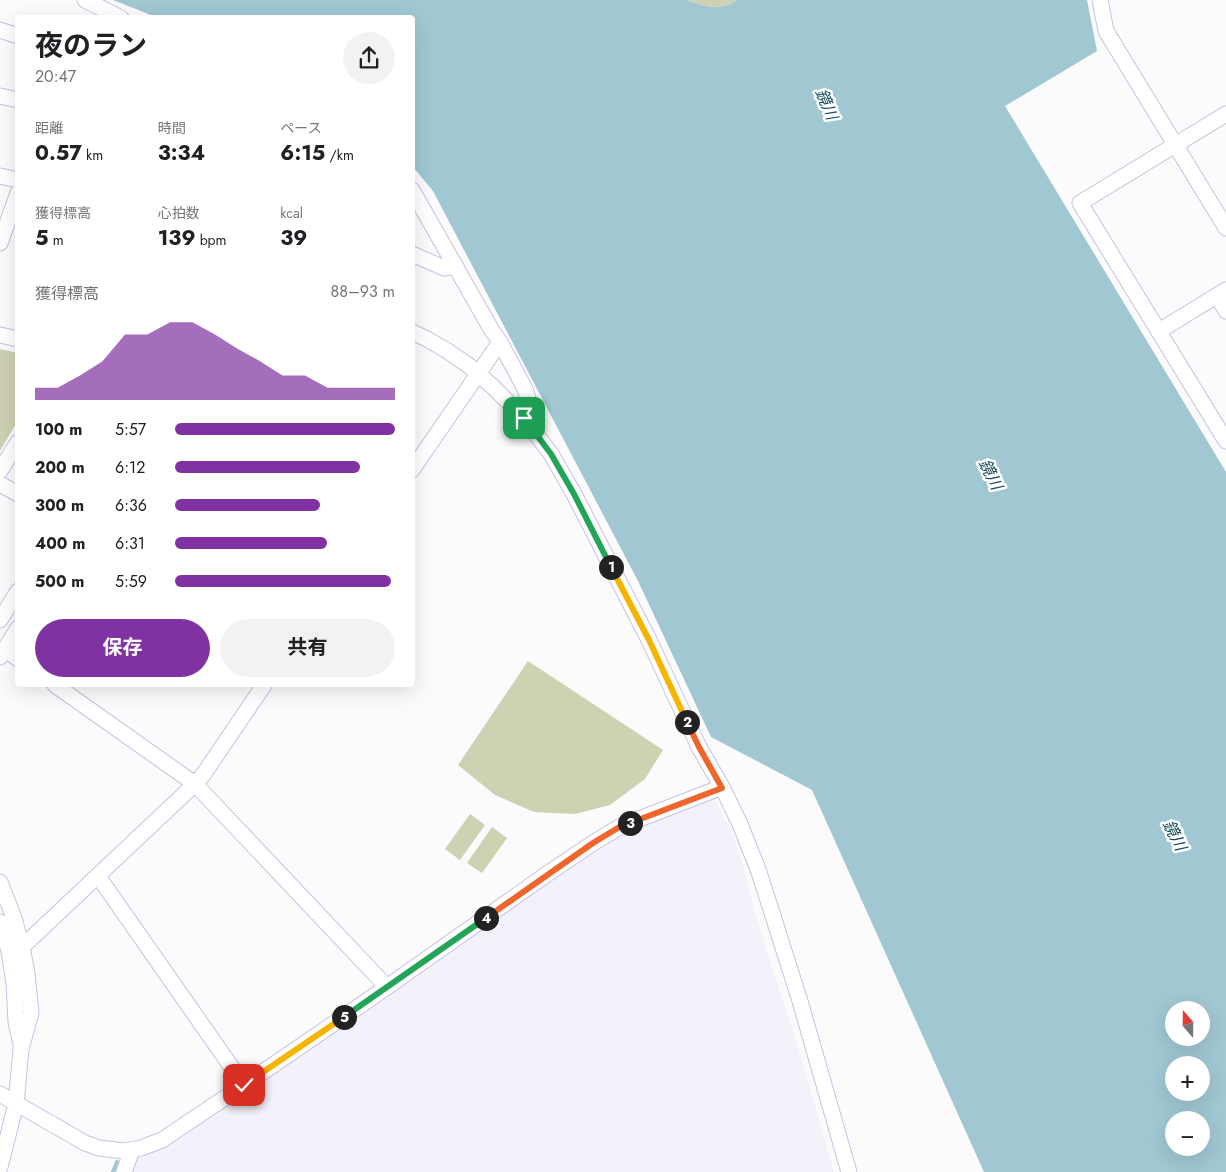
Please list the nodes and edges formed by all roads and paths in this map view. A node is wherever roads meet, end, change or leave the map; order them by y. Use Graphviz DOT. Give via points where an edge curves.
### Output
graph roads {
  1 [pos="85,0"];
  2 [pos="1100,0"];
  3 [pos="115,15"];
  4 [pos="0,30"];
  5 [pos="15,35"];
  6 [pos="0,96"];
  7 [pos="15,99"];
  8 [pos="1226,114"];
  9 [pos="1175,145"];
  10 [pos="0,176"];
  11 [pos="15,179"];
  12 [pos="415,195"];
  13 [pos="15,201"];
  14 [pos="1226,228"];
  15 [pos="0,243"];
  16 [pos="415,255"];
  17 [pos="456,266"];
  18 [pos="1221,293"];
  19 [pos="1226,311"];
  20 [pos="1159,331"];
  21 [pos="415,333"];
  22 [pos="0,335"];
  23 [pos="15,339"];
  24 [pos="500,342"];
  25 [pos="478,374"];
  26 [pos="532,427"];
  27 [pos="1226,441"];
  28 [pos="15,447"];
  29 [pos="415,466"];
  30 [pos="0,471"];
  31 [pos="0,484"];
  32 [pos="15,492"];
  33 [pos="15,597"];
  34 [pos="0,620"];
  35 [pos="15,633"];
  36 [pos="2,653"];
  37 [pos="15,657"];
  38 [pos="58,687"];
  39 [pos="263,687"];
  40 [pos="195,784"];
  41 [pos="722,788"];
  42 [pos="98,876"];
  43 [pos="0,882"];
  44 [pos="0,922"];
  45 [pos="15,949"];
  46 [pos="386,988"];
  47 [pos="244,1085"];
  48 [pos="0,1094"];
  49 [pos="16,1104"];
  50 [pos="132,1150"];
  51 [pos="0,1168"];
  52 [pos="124,1172"];
  53 [pos="849,1172"];
  1 -- 3 [label="street"];
  2 -- 9 [label="street" via="1106,30"];
  4 -- 5 [label="street"];
  6 -- 7 [label="street"];
  8 -- 9 [label="street"];
  9 -- 14 [label="street"];
  9 -- 20 [label="street" via="1080,203"];
  10 -- 11 [label="street"];
  12 -- 17 [label="street"];
  13 -- 15 [label="street"];
  16 -- 17 [label="street" via="444,268"];
  17 -- 24 [label="street"];
  18 -- 19 [label="street"];
  18 -- 20 [label="street"];
  20 -- 27 [label="street"];
  21 -- 25 [label="street" via="446,350"];
  22 -- 23 [label="street"];
  24 -- 25 [label="street"];
  24 -- 26 [label="street" via="525,389"];
  25 -- 26 [label="street"];
  25 -- 29 [label="street"];
  26 -- 41 [label="street" via="574,494"];
  28 -- 30 [label="street"];
  31 -- 32 [label="street"];
  33 -- 34 [label="street"];
  35 -- 36 [label="street"];
  36 -- 37 [label="street"];
  38 -- 40 [label="street"];
  39 -- 40 [label="street"];
  40 -- 42 [label="street"];
  40 -- 46 [label="street"];
  41 -- 46 [label="street" via="621,826"];
  41 -- 53 [label="street" via="759,872"];
  42 -- 45 [label="street"];
  42 -- 47 [label="street"];
  43 -- 45 [label="street" via="14,918"];
  44 -- 45 [label="street"];
  45 -- 49 [label="street" via="27,973 30,1013 21,1049"];
  46 -- 47 [label="street"];
  47 -- 50 [label="street" via="162,1140"];
  48 -- 49 [label="street"];
  49 -- 50 [label="street" via="85,1143 99,1148"];
  49 -- 51 [label="street"];
  50 -- 52 [label="street"];
}
